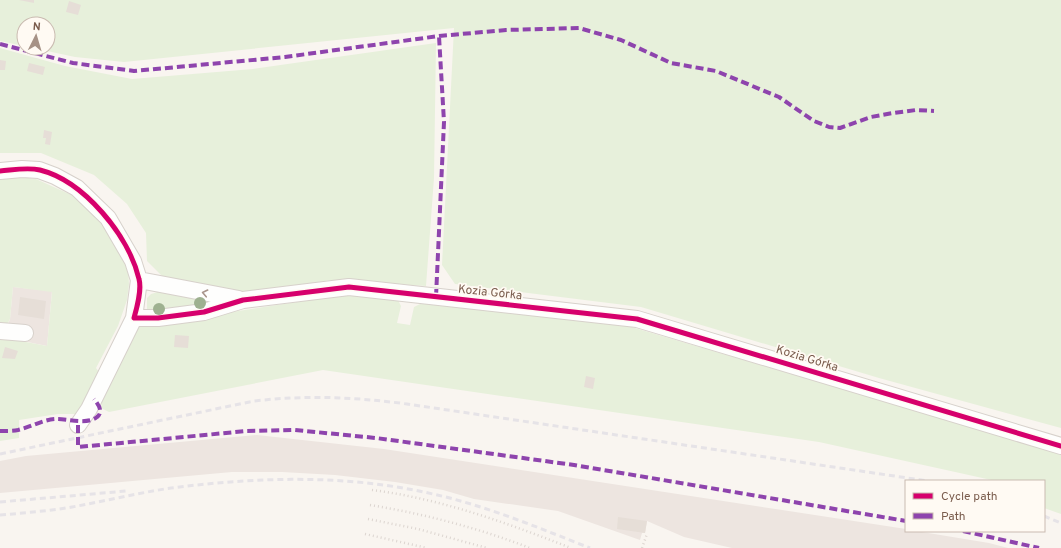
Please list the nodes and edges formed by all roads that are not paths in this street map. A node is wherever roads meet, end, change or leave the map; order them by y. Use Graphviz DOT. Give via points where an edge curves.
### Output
graph roads {
  1 [pos="0,171"];
  2 [pos="139,280"];
  3 [pos="243,300"];
  4 [pos="134,318"];
  5 [pos="0,331"];
  6 [pos="25,333"];
  7 [pos="78,426"];
  8 [pos="1061,446"];
  1 -- 2 [label="street" via="39,170 77,188 108,218 133,260"];
  3 -- 2 [label="street, Kozia Górka, one-way"];
  2 -- 4 [label="street"];
  3 -- 4 [label="street, Kozia Górka" via="204,312 158,318"];
  3 -- 8 [label="street, Kozia Górka" via="349,287 637,319"];
  4 -- 7 [label="street"];
  5 -- 6 [label="street"];
}
